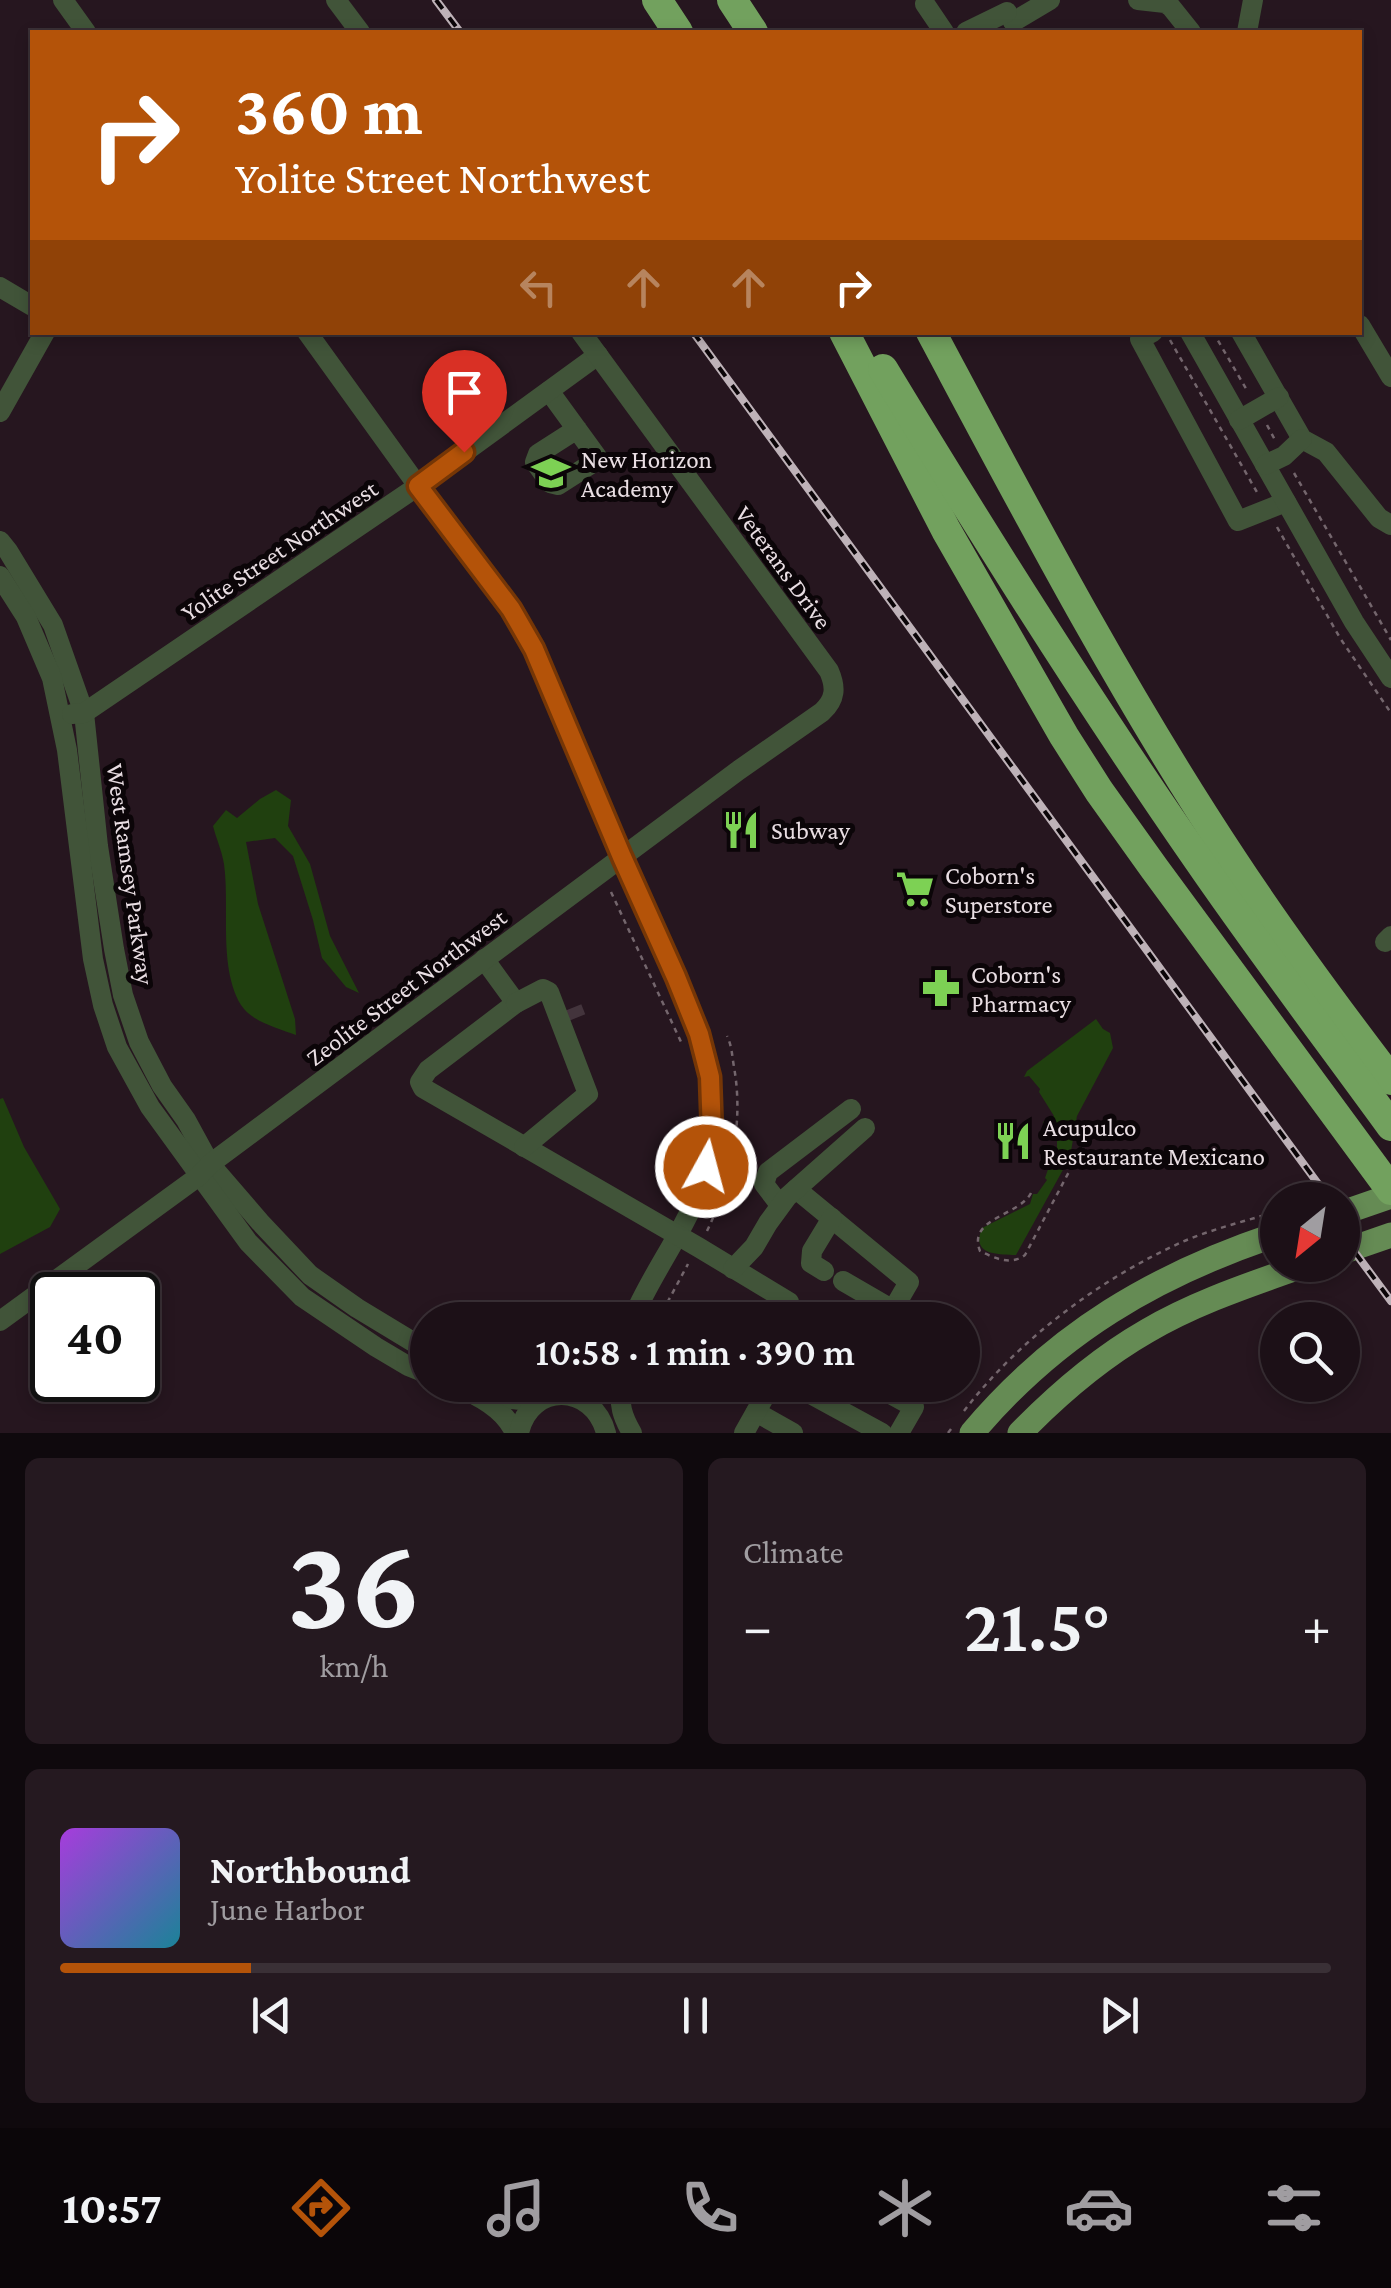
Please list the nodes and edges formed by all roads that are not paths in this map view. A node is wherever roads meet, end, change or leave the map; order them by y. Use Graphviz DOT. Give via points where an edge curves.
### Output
graph roads {
  1 [pos="62,0"];
  2 [pos="336,0"];
  3 [pos="657,0"];
  4 [pos="732,0"];
  5 [pos="1050,0"];
  6 [pos="1138,0"];
  7 [pos="1253,0"];
  8 [pos="925,4"];
  9 [pos="1010,16"];
  10 [pos="84,30"];
  11 [pos="358,30"];
  12 [pos="677,30"];
  13 [pos="752,30"];
  14 [pos="943,30"];
  15 [pos="972,30"];
  16 [pos="1188,30"];
  17 [pos="1247,30"];
  18 [pos="0,287"];
  19 [pos="30,305"];
  20 [pos="1362,329"];
  21 [pos="44,335"];
  22 [pos="309,335"];
  23 [pos="583,335"];
  24 [pos="846,335"];
  25 [pos="863,335"];
  26 [pos="933,335"];
  27 [pos="1147,335"];
  28 [pos="1192,335"];
  29 [pos="1242,335"];
  30 [pos="598,355"];
  31 [pos="1391,377"];
  32 [pos="549,391"];
  33 [pos="1279,396"];
  34 [pos="3,400"];
  35 [pos="1248,414"];
  36 [pos="577,429"];
  37 [pos="1302,439"];
  38 [pos="1275,461"];
  39 [pos="418,486"];
  40 [pos="1286,502"];
  41 [pos="1391,525"];
  42 [pos="0,541"];
  43 [pos="0,576"];
  44 [pos="1080,606"];
  45 [pos="1391,678"];
  46 [pos="835,689"];
  47 [pos="84,713"];
  48 [pos="60,714"];
  49 [pos="622,857"];
  50 [pos="484,960"];
  51 [pos="551,997"];
  52 [pos="516,1003"];
  53 [pos="567,1039"];
  54 [pos="1391,1061"];
  55 [pos="1391,1080"];
  56 [pos="851,1109"];
  57 [pos="1391,1126"];
  58 [pos="865,1128"];
  59 [pos="524,1147"];
  60 [pos="205,1170"];
  61 [pos="796,1189"];
  62 [pos="1386,1196"];
  63 [pos="780,1205"];
  64 [pos="1360,1206"];
  65 [pos="832,1218"];
  66 [pos="1391,1234"];
  67 [pos="677,1236"];
  68 [pos="1260,1241"];
  69 [pos="1360,1245"];
  70 [pos="734,1269"];
  71 [pos="1260,1281"];
  72 [pos="640,1302"];
  73 [pos="789,1302"];
  74 [pos="871,1302"];
  75 [pos="897,1302"];
  76 [pos="0,1321"];
  77 [pos="410,1340"];
  78 [pos="410,1367"];
  79 [pos="485,1402"];
  80 [pos="538,1402"];
  81 [pos="587,1402"];
  82 [pos="614,1402"];
  83 [pos="619,1402"];
  84 [pos="762,1402"];
  85 [pos="825,1402"];
  86 [pos="905,1402"];
  87 [pos="756,1412"];
  88 [pos="605,1430"];
  89 [pos="517,1433"];
  90 [pos="632,1433"];
  91 [pos="744,1433"];
  92 [pos="793,1433"];
  93 [pos="882,1433"];
  94 [pos="899,1433"];
  95 [pos="972,1433"];
  96 [pos="1020,1433"];
  1 -- 10 [label="street"];
  2 -- 11 [label="street"];
  3 -- 12 [label="highway"];
  4 -- 13 [label="highway"];
  5 -- 9 [label="street"];
  6 -- 16 [label="street" via="1165,3"];
  7 -- 17 [label="street"];
  8 -- 14 [label="street"];
  9 -- 15 [label="street"];
  18 -- 19 [label="street"];
  20 -- 31 [label="street"];
  21 -- 34 [label="street"];
  22 -- 39 [label="street"];
  23 -- 30 [label="street, Veterans Drive"];
  24 -- 62 [label="highway" via="946,530 1064,736"];
  25 -- 57 [label="highway" via="1113,734"];
  26 -- 44 [label="highway"];
  27 -- 40 [label="street" via="1140,339 1238,521"];
  28 -- 35 [label="street"];
  29 -- 33 [label="street"];
  30 -- 32 [label="street, Yolite Street Northwest"];
  30 -- 46 [label="street, Veterans Drive" via="829,671"];
  32 -- 36 [label="street"];
  32 -- 39 [label="street, Yolite Street Northwest"];
  33 -- 35 [label="street"];
  33 -- 37 [label="street"];
  35 -- 38 [label="street"];
  37 -- 38 [label="street"];
  37 -- 41 [label="street" via="1326,452"];
  38 -- 40 [label="street"];
  39 -- 47 [label="street, Yolite Street Northwest"];
  39 -- 49 [label="street" via="534,649"];
  40 -- 45 [label="street"];
  42 -- 47 [label="street, West Ramsey Parkway" via="52,625"];
  43 -- 48 [label="street, West Ramsey Parkway" via="46,662"];
  44 -- 54 [label="highway" via="1202,794"];
  44 -- 55 [label="highway" via="1231,858"];
  46 -- 49 [label="street, Zeolite Street Northwest" via="822,712"];
  47 -- 48 [label="street"];
  47 -- 60 [label="street, West Ramsey Parkway" via="123,995 138,1042 186,1120"];
  48 -- 60 [label="street, West Ramsey Parkway" via="103,1005 150,1107"];
  49 -- 50 [label="street, Zeolite Street Northwest"];
  49 -- 67 [label="street" via="699,1034 710,1077 706,1167"];
  50 -- 52 [label="street"];
  50 -- 60 [label="street, Zeolite Street Northwest"];
  51 -- 52 [label="street" via="543,990"];
  51 -- 53 [label="street"];
  51 -- 53 [label="street" via="574,1013"];
  52 -- 59 [label="street" via="420,1082"];
  53 -- 59 [label="street" via="588,1094"];
  56 -- 63 [label="street" via="768,1172 764,1184"];
  58 -- 61 [label="street"];
  59 -- 67 [label="street"];
  60 -- 76 [label="street, Zeolite Street Northwest"];
  60 -- 77 [label="street, West Ramsey Parkway" via="310,1275"];
  60 -- 78 [label="street, West Ramsey Parkway" via="248,1242 302,1298"];
  61 -- 63 [label="street"];
  61 -- 65 [label="street"];
  62 -- 64 [label="main road"];
  63 -- 70 [label="street"];
  65 -- 74 [label="street" via="810,1263"];
  65 -- 75 [label="street" via="909,1282"];
  66 -- 69 [label="main road"];
  67 -- 70 [label="street"];
  67 -- 72 [label="street"];
  68 -- 95 [label="main road" via="1150,1287 1096,1319 1037,1366"];
  70 -- 73 [label="street"];
  71 -- 96 [label="main road" via="1128,1342"];
  79 -- 89 [label="street"];
  80 -- 89 [label="street"];
  81 -- 88 [label="street"];
  82 -- 88 [label="street"];
  83 -- 90 [label="street"];
  84 -- 87 [label="street"];
  85 -- 93 [label="street"];
  86 -- 94 [label="street" via="914,1407"];
  87 -- 91 [label="street"];
  87 -- 92 [label="street"];
}
